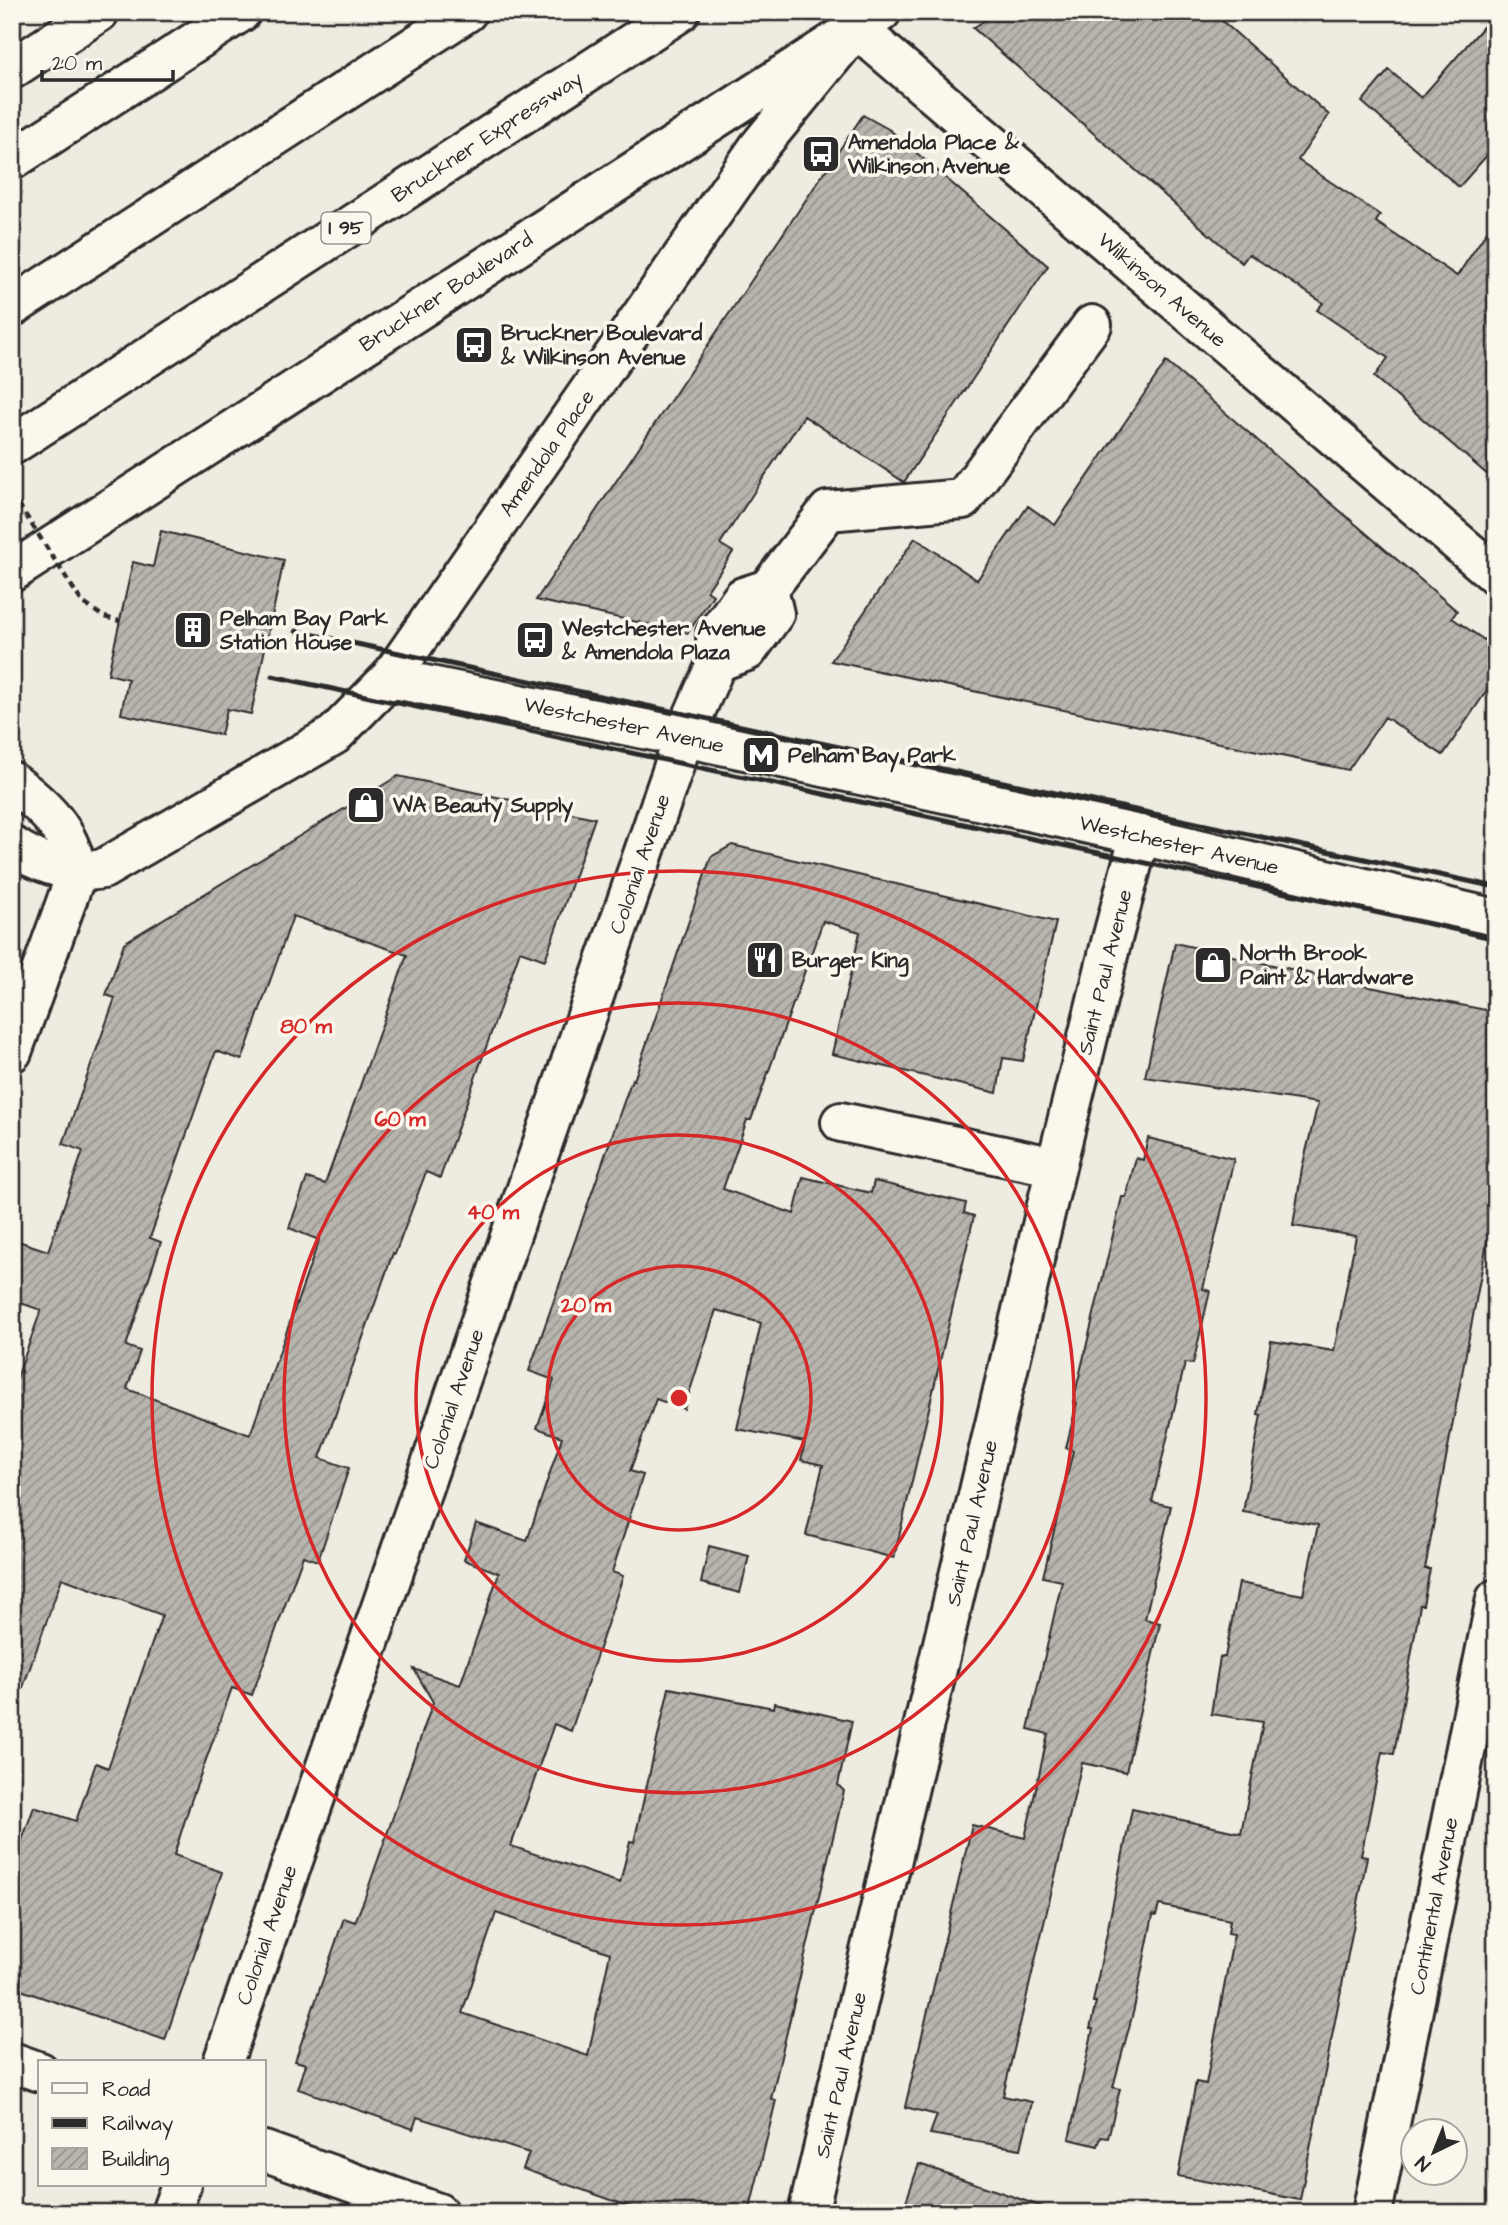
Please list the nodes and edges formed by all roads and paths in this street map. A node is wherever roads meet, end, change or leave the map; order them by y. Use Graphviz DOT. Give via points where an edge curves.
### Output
graph roads {
  1 [pos="99,12"];
  2 [pos="241,12"];
  3 [pos="467,12"];
  4 [pos="680,12"];
  5 [pos="854,16"];
  6 [pos="12,69"];
  7 [pos="12,160"];
  8 [pos="12,307"];
  9 [pos="1092,325"];
  10 [pos="12,445"];
  11 [pos="12,494"];
  12 [pos="12,572"];
  13 [pos="1496,575"];
  14 [pos="120,621"];
  15 [pos="390,678"];
  16 [pos="684,737"];
  17 [pos="12,782"];
  18 [pos="1140,835"];
  19 [pos="12,846"];
  20 [pos="77,872"];
  21 [pos="1496,919"];
  22 [pos="12,1052"];
  23 [pos="841,1122"];
  24 [pos="1056,1167"];
  25 [pos="1496,1599"];
  26 [pos="224,2060"];
  27 [pos="12,2062"];
  28 [pos="38,2071"];
  29 [pos="266,2152"];
  30 [pos="181,2186"];
  31 [pos="172,2213"];
  32 [pos="438,2213"];
  33 [pos="808,2213"];
  34 [pos="1372,2213"];
  1 -- 6 [label="main road"];
  2 -- 7 [label="main road"];
  3 -- 8 [label="main road"];
  4 -- 10 [label="main road, Bruckner Expressway / I 95"];
  5 -- 12 [label="main road, Bruckner Boulevard"];
  5 -- 13 [label="main road, Wilkinson Avenue"];
  5 -- 15 [label="main road, Amendola Place"];
  9 -- 16 [label="main road, Colonial Avenue" via="963,499 828,511 768,589 743,597 716,634 717,662"];
  11 -- 14 [label="path, bridge" via="82,602 104,617"];
  15 -- 16 [label="main road, Westchester Avenue"];
  15 -- 20 [label="main road" via="334,735 121,861"];
  16 -- 18 [label="main road, Westchester Avenue"];
  16 -- 26 [label="main road, Colonial Avenue"];
  17 -- 20 [label="main road" via="38,802 63,831"];
  18 -- 21 [label="main road, Westchester Avenue"];
  18 -- 24 [label="main road, Saint Paul Avenue"];
  19 -- 20 [label="main road" via="45,863"];
  20 -- 22 [label="main road"];
  23 -- 24 [label="main road"];
  24 -- 33 [label="main road, Saint Paul Avenue"];
  25 -- 34 [label="main road, Continental Avenue"];
  27 -- 28 [label="main road"];
  29 -- 32 [label="main road"];
  30 -- 31 [label="main road"];
}
